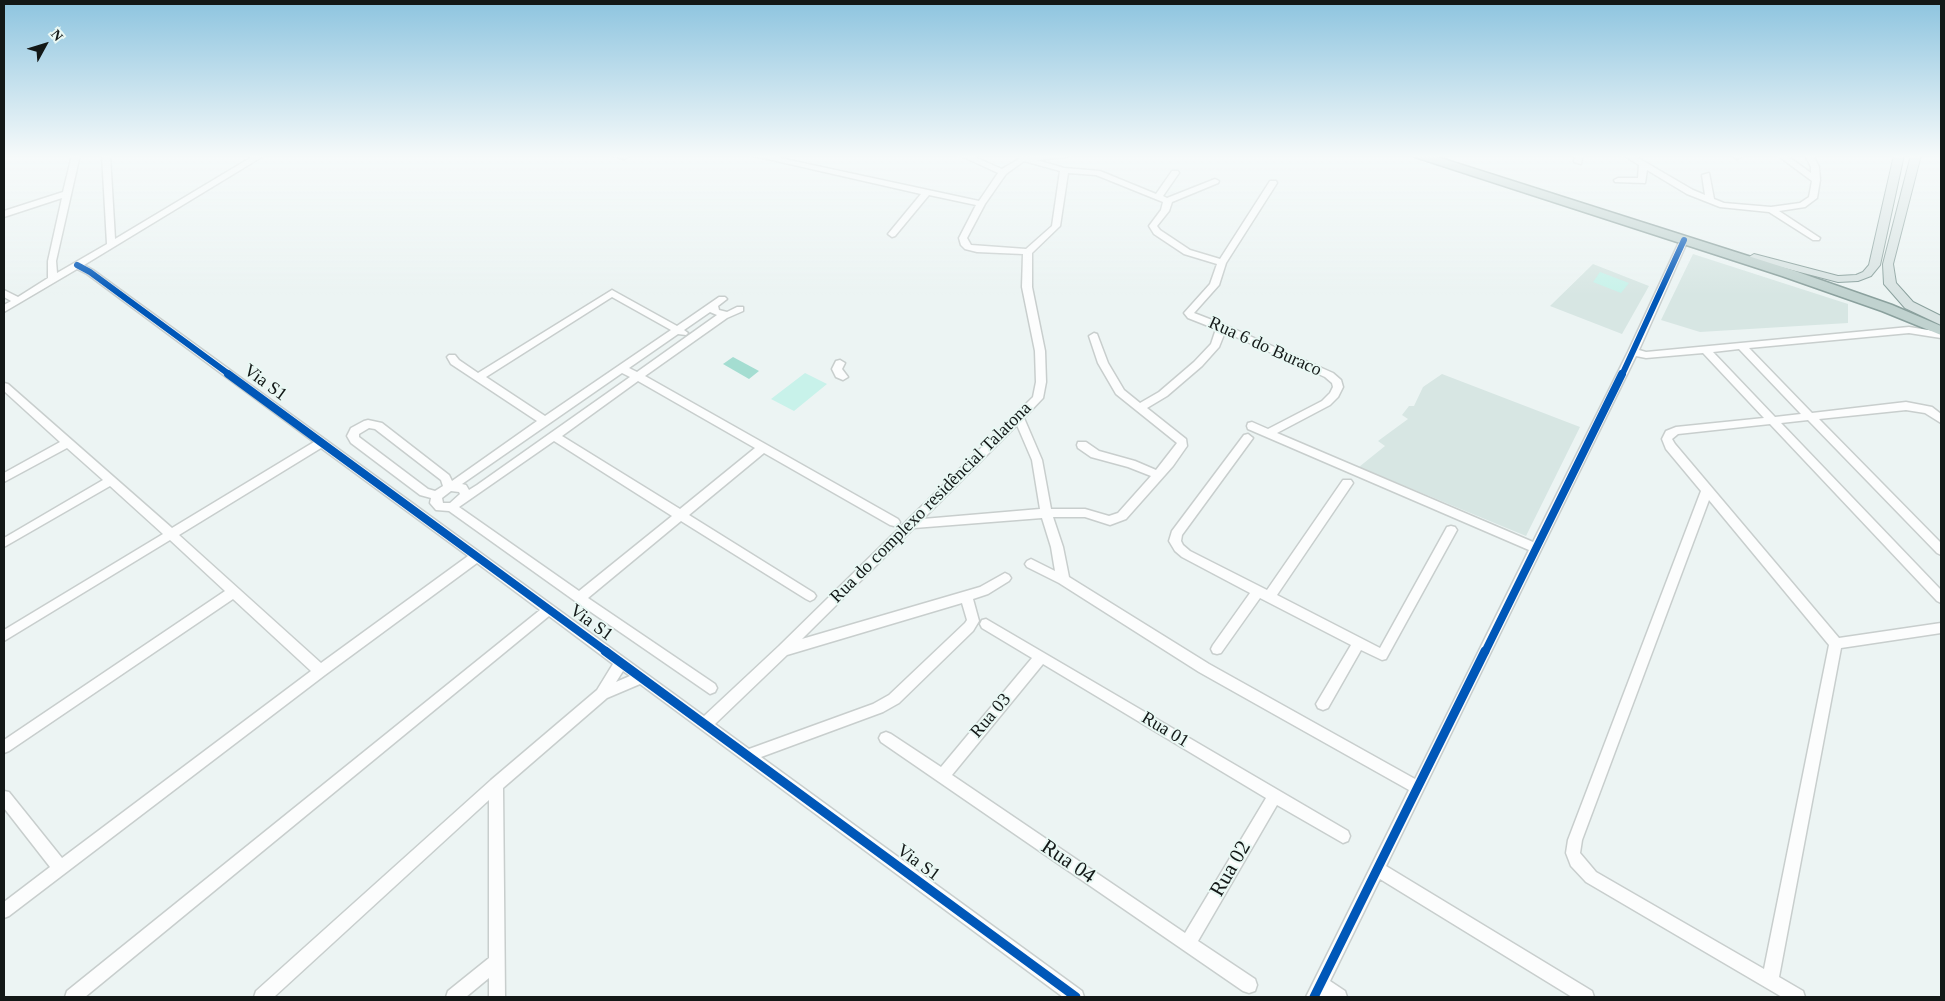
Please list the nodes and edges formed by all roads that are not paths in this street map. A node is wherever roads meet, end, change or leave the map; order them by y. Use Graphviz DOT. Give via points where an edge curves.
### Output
graph roads {
  1 [pos="1167,201"];
  2 [pos="43,202"];
  3 [pos="65,202"];
  4 [pos="109,202"];
  5 [pos="184,202"];
  6 [pos="919,202"];
  7 [pos="970,202"];
  8 [pos="1059,202"];
  9 [pos="1261,202"];
  10 [pos="1565,202"];
  11 [pos="1581,202"];
  12 [pos="1716,202"];
  13 [pos="1807,202"];
  14 [pos="1888,202"];
  15 [pos="1904,202"];
  16 [pos="981,204"];
  17 [pos="1770,210"];
  18 [pos="4,214"];
  19 [pos="892,234"];
  20 [pos="1816,238"];
  21 [pos="1684,240"];
  22 [pos="111,245"];
  23 [pos="1028,252"];
  24 [pos="1754,257"];
  25 [pos="52,261"];
  26 [pos="1222,263"];
  27 [pos="74,267"];
  28 [pos="1785,267"];
  29 [pos="53,280"];
  30 [pos="4,293"];
  31 [pos="18,301"];
  32 [pos="4,309"];
  33 [pos="740,309"];
  34 [pos="724,315"];
  35 [pos="1941,321"];
  36 [pos="1222,327"];
  37 [pos="678,330"];
  38 [pos="1941,333"];
  39 [pos="1094,336"];
  40 [pos="694,338"];
  41 [pos="1741,346"];
  42 [pos="1706,349"];
  43 [pos="1633,352"];
  44 [pos="452,357"];
  45 [pos="840,363"];
  46 [pos="622,368"];
  47 [pos="479,377"];
  48 [pos="844,377"];
  49 [pos="638,378"];
  50 [pos="5,390"];
  51 [pos="1140,408"];
  52 [pos="1810,416"];
  53 [pos="1019,418"];
  54 [pos="1941,419"];
  55 [pos="1773,420"];
  56 [pos="545,421"];
  57 [pos="1252,426"];
  58 [pos="1268,433"];
  59 [pos="554,436"];
  60 [pos="1248,438"];
  61 [pos="67,443"];
  62 [pos="321,443"];
  63 [pos="1082,445"];
  64 [pos="763,448"];
  65 [pos="1158,475"];
  66 [pos="4,478"];
  67 [pos="112,480"];
  68 [pos="1347,483"];
  69 [pos="449,484"];
  70 [pos="1707,490"];
  71 [pos="437,496"];
  72 [pos="464,498"];
  73 [pos="452,507"];
  74 [pos="1046,513"];
  75 [pos="681,516"];
  76 [pos="894,522"];
  77 [pos="909,524"];
  78 [pos="1451,530"];
  79 [pos="170,533"];
  80 [pos="4,543"];
  81 [pos="1536,548"];
  82 [pos="1941,550"];
  83 [pos="476,557"];
  84 [pos="1031,564"];
  85 [pos="1004,578"];
  86 [pos="1063,580"];
  87 [pos="234,592"];
  88 [pos="1263,594"];
  89 [pos="810,596"];
  90 [pos="966,596"];
  91 [pos="579,598"];
  92 [pos="1941,598"];
  93 [pos="548,610"];
  94 [pos="986,624"];
  95 [pos="1941,628"];
  96 [pos="4,636"];
  97 [pos="1359,643"];
  98 [pos="1836,644"];
  99 [pos="783,650"];
  100 [pos="1217,650"];
  101 [pos="1041,657"];
  102 [pos="620,664"];
  103 [pos="320,671"];
  104 [pos="640,678"];
  105 [pos="710,688"];
  106 [pos="602,694"];
  107 [pos="1323,704"];
  108 [pos="704,725"];
  109 [pos="886,738"];
  110 [pos="4,747"];
  111 [pos="747,756"];
  112 [pos="942,776"];
  113 [pos="496,785"];
  114 [pos="1418,788"];
  115 [pos="1275,795"];
  116 [pos="4,797"];
  117 [pos="1344,836"];
  118 [pos="60,868"];
  119 [pos="1377,870"];
  120 [pos="4,910"];
  121 [pos="1188,943"];
  122 [pos="498,961"];
  123 [pos="1770,981"];
  124 [pos="1249,985"];
  125 [pos="1317,990"];
  126 [pos="73,997"];
  127 [pos="262,997"];
  128 [pos="454,997"];
  129 [pos="498,997"];
  130 [pos="1076,997"];
  131 [pos="1339,997"];
  132 [pos="1586,997"];
  133 [pos="1797,997"];
  1 -- 26 [label="street" via="1166,211 1153,226 1157,232 1186,252"];
  2 -- 18 [label="street"];
  3 -- 25 [label="street"];
  4 -- 22 [label="street"];
  5 -- 22 [label="street"];
  6 -- 19 [label="street"];
  7 -- 16 [label="street"];
  8 -- 23 [label="street" via="1056,226"];
  9 -- 26 [label="street"];
  10 -- 21 [label="highway"];
  11 -- 24 [label="highway"];
  12 -- 17 [label="street"];
  13 -- 17 [label="street"];
  14 -- 28 [label="main road" via="1871,271 1858,278 1838,279"];
  15 -- 35 [label="main road" via="1888,264 1890,284 1909,305"];
  16 -- 23 [label="street" via="964,243 977,249"];
  17 -- 20 [label="street"];
  21 -- 38 [label="highway" via="1860,298"];
  21 -- 43 [label="street"];
  22 -- 27 [label="street"];
  23 -- 53 [label="street, Rua do complexo residêncial Talatona" via="1027,287 1040,351 1042,382 1038,398"];
  24 -- 28 [label="highway"];
  25 -- 27 [label="street, Via S1"];
  25 -- 29 [label="street"];
  26 -- 36 [label="street, Rua 6 do Buraco" via="1214,285 1190,314"];
  27 -- 29 [label="street"];
  27 -- 62 [label="street, Via S1" via="90,272"];
  28 -- 35 [label="highway"];
  29 -- 31 [label="street"];
  30 -- 31 [label="street"];
  31 -- 32 [label="street"];
  33 -- 34 [label="street"];
  34 -- 37 [label="street" via="713,310 718,302"];
  34 -- 40 [label="street"];
  36 -- 51 [label="street" via="1216,345 1198,364 1163,394"];
  36 -- 58 [label="street, Rua 6 do Buraco" via="1329,375 1337,382 1334,395 1326,403"];
  37 -- 40 [label="street"];
  37 -- 46 [label="street"];
  37 -- 47 [label="street" via="612,293"];
  38 -- 41 [label="street" via="1909,330"];
  39 -- 51 [label="street" via="1109,376 1120,392"];
  40 -- 49 [label="street"];
  41 -- 42 [label="street"];
  41 -- 52 [label="street"];
  42 -- 43 [label="street" via="1646,355"];
  42 -- 55 [label="street"];
  43 -- 81 [label="street"];
  44 -- 47 [label="street"];
  45 -- 48 [label="street" via="836,369"];
  46 -- 49 [label="street"];
  46 -- 56 [label="street"];
  47 -- 56 [label="street"];
  49 -- 59 [label="street"];
  49 -- 64 [label="street"];
  50 -- 61 [label="street"];
  51 -- 65 [label="street" via="1180,439 1182,446"];
  52 -- 54 [label="street" via="1906,406 1928,410"];
  52 -- 55 [label="street"];
  52 -- 82 [label="street"];
  53 -- 74 [label="street" via="1037,460"];
  53 -- 77 [label="street, Rua do complexo residêncial Talatona"];
  55 -- 70 [label="street" via="1670,434 1667,439 1670,446"];
  55 -- 92 [label="street"];
  56 -- 69 [label="street"];
  57 -- 58 [label="street"];
  58 -- 81 [label="street"];
  59 -- 72 [label="street"];
  59 -- 75 [label="street"];
  60 -- 88 [label="street" via="1176,534 1175,541 1186,554"];
  61 -- 66 [label="street"];
  61 -- 67 [label="street"];
  62 -- 79 [label="street"];
  62 -- 83 [label="street, Via S1"];
  63 -- 65 [label="street" via="1095,454"];
  64 -- 75 [label="street"];
  64 -- 76 [label="street"];
  65 -- 74 [label="street" via="1116,520 1085,513"];
  67 -- 79 [label="street"];
  67 -- 80 [label="street"];
  68 -- 88 [label="street"];
  69 -- 71 [label="street"];
  69 -- 71 [label="street" via="375,424 364,426 352,434 354,440 424,492"];
  69 -- 72 [label="street" via="462,488 466,494"];
  70 -- 98 [label="street"];
  70 -- 123 [label="street" via="1575,840 1573,853 1576,862 1591,877"];
  71 -- 73 [label="street" via="438,505"];
  72 -- 73 [label="street"];
  73 -- 91 [label="street"];
  74 -- 77 [label="street"];
  74 -- 86 [label="street"];
  75 -- 89 [label="street"];
  75 -- 91 [label="street"];
  77 -- 99 [label="street, Rua do complexo residêncial Talatona"];
  78 -- 97 [label="street" via="1382,655"];
  79 -- 87 [label="street"];
  79 -- 96 [label="street"];
  81 -- 114 [label="street"];
  83 -- 93 [label="street, Via S1"];
  83 -- 103 [label="street"];
  84 -- 86 [label="street"];
  85 -- 90 [label="street" via="984,591"];
  86 -- 114 [label="street" via="1204,668"];
  87 -- 103 [label="street"];
  87 -- 110 [label="street"];
  88 -- 97 [label="street"];
  88 -- 100 [label="street"];
  90 -- 99 [label="street"];
  90 -- 111 [label="street" via="973,621 969,627 894,699 878,708"];
  91 -- 105 [label="street"];
  93 -- 102 [label="street, Via S1"];
  93 -- 126 [label="street"];
  94 -- 101 [label="street, Rua 01"];
  95 -- 98 [label="street"];
  97 -- 107 [label="street"];
  98 -- 123 [label="street"];
  99 -- 108 [label="street, Rua do complexo residêncial Talatona"];
  101 -- 112 [label="street, Rua 03"];
  101 -- 115 [label="street, Rua 01"];
  102 -- 104 [label="street, Via S1"];
  102 -- 106 [label="street"];
  103 -- 118 [label="street"];
  104 -- 106 [label="street"];
  104 -- 108 [label="street, Via S1"];
  106 -- 113 [label="street"];
  108 -- 111 [label="street, Via S1"];
  109 -- 112 [label="street, Rua 04"];
  111 -- 130 [label="street, Via S1"];
  112 -- 121 [label="street, Rua 04"];
  113 -- 122 [label="street"];
  113 -- 127 [label="street"];
  114 -- 119 [label="street"];
  115 -- 117 [label="street, Rua 01"];
  115 -- 121 [label="street, Rua 02"];
  116 -- 118 [label="street"];
  118 -- 120 [label="street"];
  119 -- 125 [label="street"];
  119 -- 132 [label="street"];
  121 -- 124 [label="street, Rua 04"];
  122 -- 128 [label="street"];
  122 -- 129 [label="street"];
  123 -- 133 [label="street"];
  125 -- 131 [label="street"];
}
